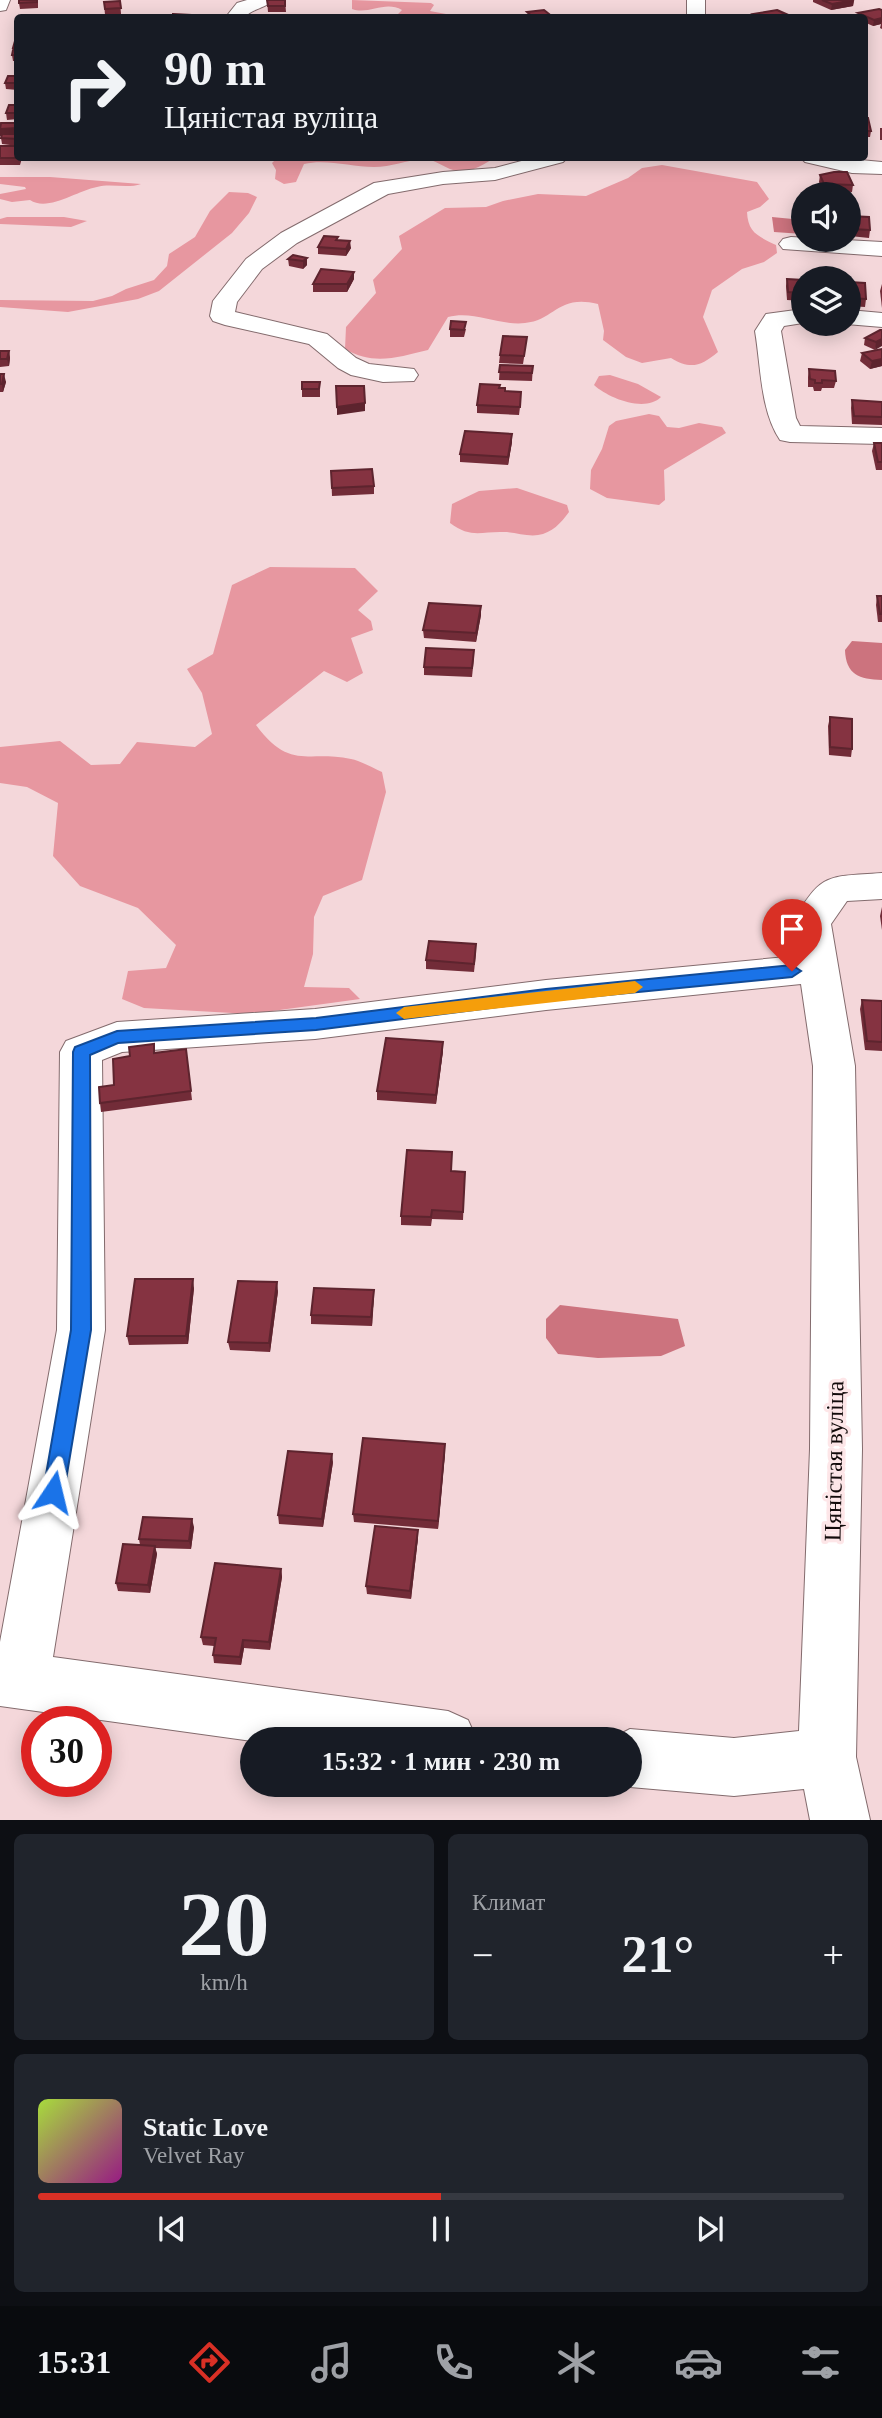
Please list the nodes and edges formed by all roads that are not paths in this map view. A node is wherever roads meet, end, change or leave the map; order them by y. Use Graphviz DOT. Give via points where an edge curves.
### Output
graph roads {
  1 [pos="1,0"];
  2 [pos="264,0"];
  3 [pos="0,6"];
  4 [pos="237,14"];
  5 [pos="545,161"];
  6 [pos="825,161"];
  7 [pos="882,168"];
  8 [pos="861,248"];
  9 [pos="882,249"];
  10 [pos="791,317"];
  11 [pos="861,318"];
  12 [pos="882,320"];
  13 [pos="405,375"];
  14 [pos="882,436"];
  15 [pos="882,886"];
  16 [pos="820,968"];
  17 [pos="10,1680"];
  18 [pos="354,1727"];
  19 [pos="827,1757"];
  20 [pos="642,1759"];
  21 [pos="840,1819"];
  1 -- 3 [label="street"];
  2 -- 4 [label="street" via="243,7"];
  5 -- 13 [label="street" via="495,174 382,188 289,238 254,264 225,301 222,317 273,325 318,339 347,363 370,372"];
  6 -- 7 [label="street"];
  8 -- 9 [label="street"];
  10 -- 14 [label="street" via="775,319 768,331 782,418 790,434"];
  11 -- 12 [label="street"];
  15 -- 16 [label="street, Цяністая вуліца" via="836,889 811,923"];
  16 -- 17 [label="street" via="316,1024 117,1037 81,1052 81,1330"];
  16 -- 19 [label="street, Цяністая вуліца" via="834,1066 835,1126 836,1449"];
  17 -- 18 [label="street"];
  19 -- 20 [label="street" via="734,1767"];
  19 -- 21 [label="street, Цяністая вуліца"];
}
